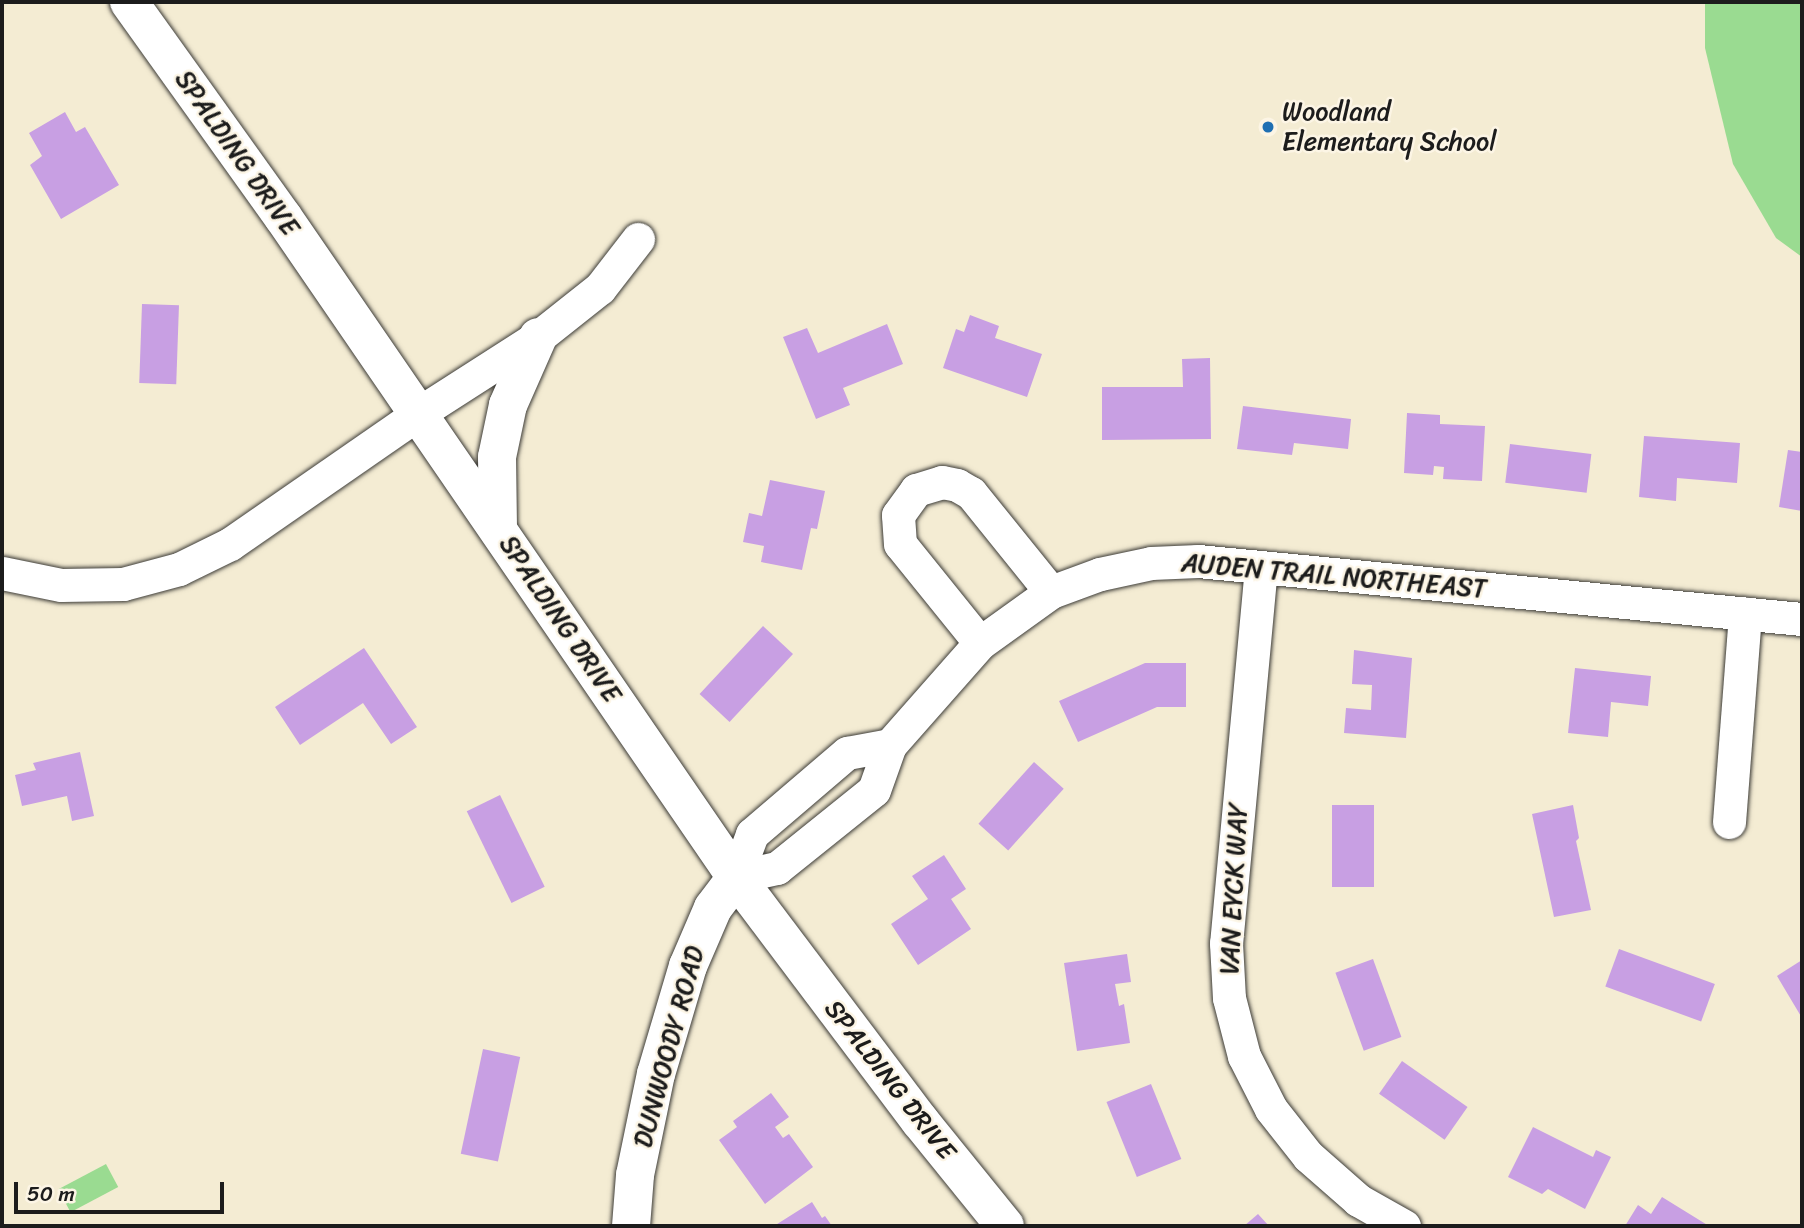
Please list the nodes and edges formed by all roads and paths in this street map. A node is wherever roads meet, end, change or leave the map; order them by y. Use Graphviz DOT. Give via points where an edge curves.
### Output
graph roads {
  1 [pos="129,2"];
  2 [pos="638,239"];
  3 [pos="538,337"];
  4 [pos="419,413"];
  5 [pos="498,528"];
  6 [pos="1261,567"];
  7 [pos="2,573"];
  8 [pos="1051,592"];
  9 [pos="1745,614"];
  10 [pos="1802,619"];
  11 [pos="980,643"];
  12 [pos="890,745"];
  13 [pos="1729,822"];
  14 [pos="736,877"];
  15 [pos="631,1226"];
  16 [pos="1005,1226"];
  17 [pos="1404,1226"];
  1 -- 4 [label="street, SPALDING DRIVE"];
  2 -- 3 [label="street" via="600,288"];
  3 -- 4 [label="street"];
  3 -- 5 [label="street" via="508,405 496,457"];
  4 -- 5 [label="street, SPALDING DRIVE"];
  4 -- 7 [label="street" via="230,544 179,569 122,584 61,585"];
  5 -- 14 [label="street, SPALDING DRIVE"];
  6 -- 8 [label="street, AUDEN TRAIL NORTHEAST" via="1198,561 1151,563 1100,573"];
  6 -- 9 [label="street, AUDEN TRAIL NORTHEAST"];
  6 -- 17 [label="street, VAN EYCK WAY" via="1226,943 1229,998 1244,1056 1270,1109 1308,1156 1358,1200"];
  8 -- 11 [label="street, AUDEN TRAIL NORTHEAST"];
  8 -- 11 [label="street" via="971,493 942,482 916,490 898,515 900,544"];
  9 -- 10 [label="street, AUDEN TRAIL NORTHEAST"];
  9 -- 13 [label="street"];
  11 -- 12 [label="street, AUDEN TRAIL NORTHEAST"];
  12 -- 14 [label="street" via="847,754 752,834"];
  12 -- 14 [label="street, AUDEN TRAIL NORTHEAST" via="874,790 777,868"];
  14 -- 15 [label="street, DUNWOODY ROAD" via="713,908 688,966 656,1074 635,1175"];
  14 -- 16 [label="street, SPALDING DRIVE"];
}
